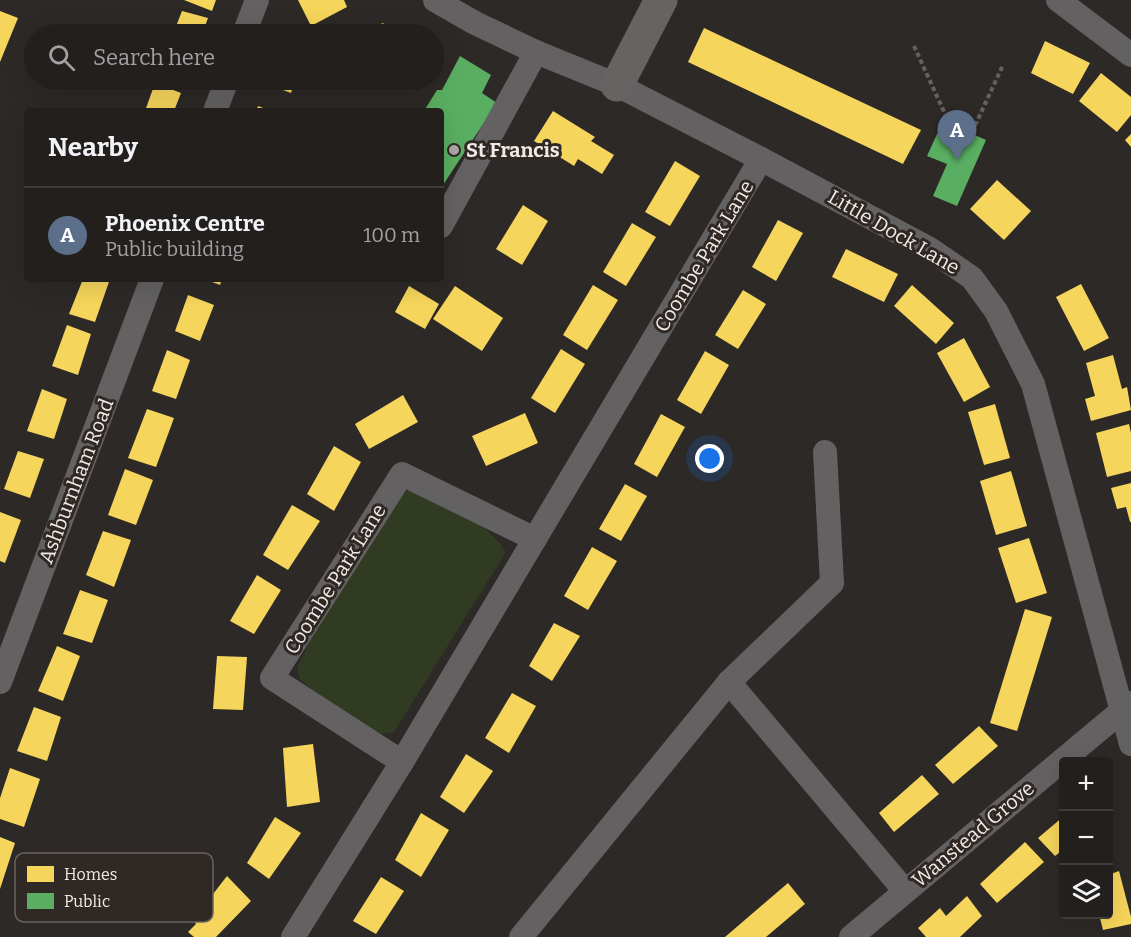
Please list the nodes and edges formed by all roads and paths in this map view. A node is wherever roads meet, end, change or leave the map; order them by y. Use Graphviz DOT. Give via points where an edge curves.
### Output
graph roads {
  1 [pos="257,0"];
  2 [pos="435,0"];
  3 [pos="661,0"];
  4 [pos="1058,0"];
  5 [pos="248,24"];
  6 [pos="914,46"];
  7 [pos="537,52"];
  8 [pos="1131,55"];
  9 [pos="1002,65"];
  10 [pos="616,85"];
  11 [pos="223,90"];
  12 [pos="216,108"];
  13 [pos="761,159"];
  14 [pos="444,221"];
  15 [pos="151,282"];
  16 [pos="825,452"];
  17 [pos="536,539"];
  18 [pos="0,682"];
  19 [pos="729,682"];
  20 [pos="1127,706"];
  21 [pos="1131,744"];
  22 [pos="402,762"];
  23 [pos="905,891"];
  24 [pos="293,937"];
  25 [pos="521,937"];
  26 [pos="850,937"];
  1 -- 5 [label="street"];
  2 -- 7 [label="street, Little Dock Lane"];
  3 -- 10 [label="street"];
  4 -- 8 [label="street"];
  6 -- 9 [label="path" via="946,117 973,130"];
  7 -- 10 [label="street, Little Dock Lane"];
  7 -- 14 [label="street"];
  10 -- 13 [label="street, Little Dock Lane"];
  11 -- 12 [label="street"];
  13 -- 17 [label="street, Coombe Park Lane"];
  13 -- 20 [label="street, Little Dock Lane" via="930,249 972,278 996,311 1033,384"];
  15 -- 18 [label="street, Ashburnham Road"];
  16 -- 19 [label="street" via="832,583"];
  17 -- 22 [label="street, Coombe Park Lane"];
  17 -- 22 [label="street, Coombe Park Lane" via="402,474 272,678"];
  19 -- 23 [label="street"];
  19 -- 25 [label="street"];
  20 -- 21 [label="street, Little Dock Lane"];
  20 -- 23 [label="street, Wanstead Grove"];
  22 -- 24 [label="street, Coombe Park Lane"];
  23 -- 26 [label="street, Wanstead Grove"];
}
